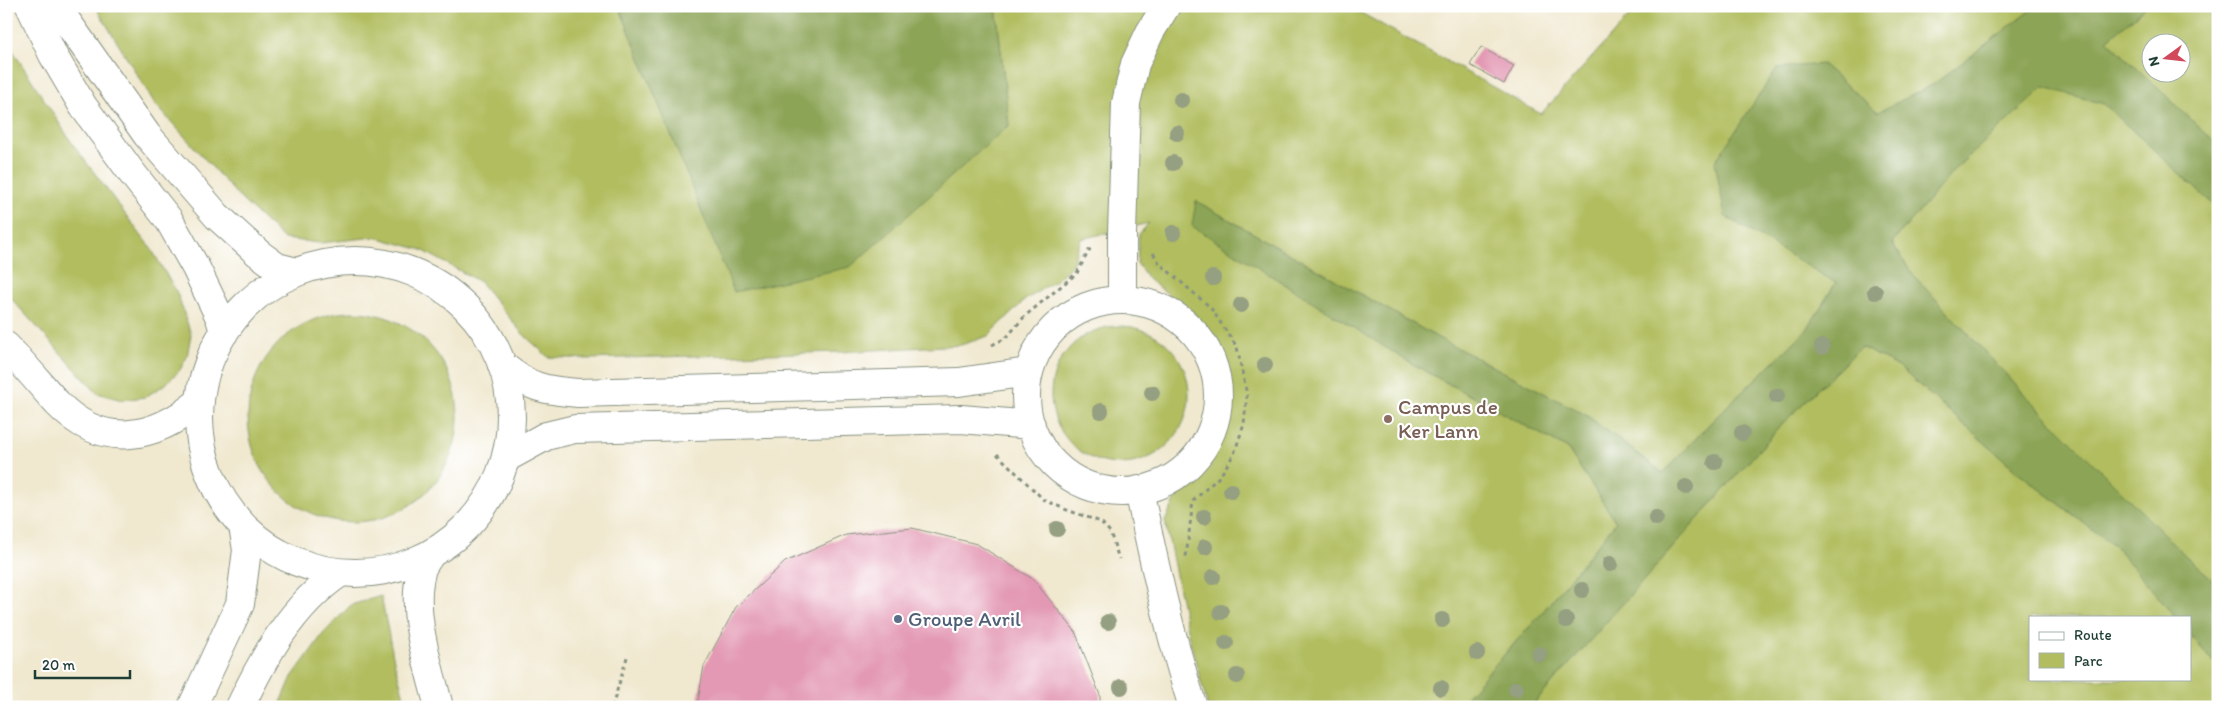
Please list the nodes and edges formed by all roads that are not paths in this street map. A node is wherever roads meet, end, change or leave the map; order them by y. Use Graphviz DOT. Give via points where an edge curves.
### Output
graph roads {
  1 [pos="30,6"];
  2 [pos="56,6"];
  3 [pos="1166,6"];
  4 [pos="297,272"];
  5 [pos="1122,299"];
  6 [pos="224,333"];
  7 [pos="6,335"];
  8 [pos="6,346"];
  9 [pos="502,365"];
  10 [pos="27,366"];
  11 [pos="1029,372"];
  12 [pos="200,401"];
  13 [pos="1031,425"];
  14 [pos="506,458"];
  15 [pos="1139,490"];
  16 [pos="243,526"];
  17 [pos="430,555"];
  18 [pos="340,573"];
  19 [pos="192,707"];
  20 [pos="240,707"];
  21 [pos="439,707"];
  22 [pos="1193,707"];
  1 -- 6 [label="main road" via="53,55 84,106 169,220 196,268"];
  2 -- 4 [label="main road" via="146,135 217,216 278,267"];
  3 -- 5 [label="main road" via="1135,64 1126,103"];
  4 -- 6 [label="main road" via="268,287 243,308"];
  4 -- 9 [label="main road" via="327,263 358,260 389,264 419,274 446,290 470,311 489,336"];
  5 -- 11 [label="main road" via="1104,301 1070,314 1044,339"];
  5 -- 15 [label="main road" via="1164,309 1198,337 1216,376 1218,398 1215,419 1195,458 1160,484"];
  6 -- 12 [label="main road" via="212,354"];
  7 -- 10 [label="main road"];
  8 -- 10 [label="main road"];
  9 -- 11 [label="main road" via="520,380 548,390 578,393 959,382"];
  9 -- 14 [label="main road" via="511,411"];
  10 -- 12 [label="main road" via="58,404 84,425 117,435 140,434 166,424"];
  11 -- 13 [label="main road" via="1026,389"];
  12 -- 16 [label="main road" via="200,435 207,469 222,499"];
  13 -- 14 [label="main road" via="961,419 575,429 546,436"];
  13 -- 15 [label="main road" via="1050,459 1074,478 1100,489"];
  14 -- 17 [label="main road" via="495,488 478,514 456,537"];
  15 -- 22 [label="main road" via="1176,653"];
  16 -- 18 [label="main road" via="271,549 304,565"];
  16 -- 19 [label="main road" via="247,550 240,604"];
  17 -- 18 [label="main road" via="402,567 371,573"];
  17 -- 21 [label="main road" via="421,571 417,603 425,655"];
  18 -- 20 [label="main road" via="294,616 273,645"];
}
